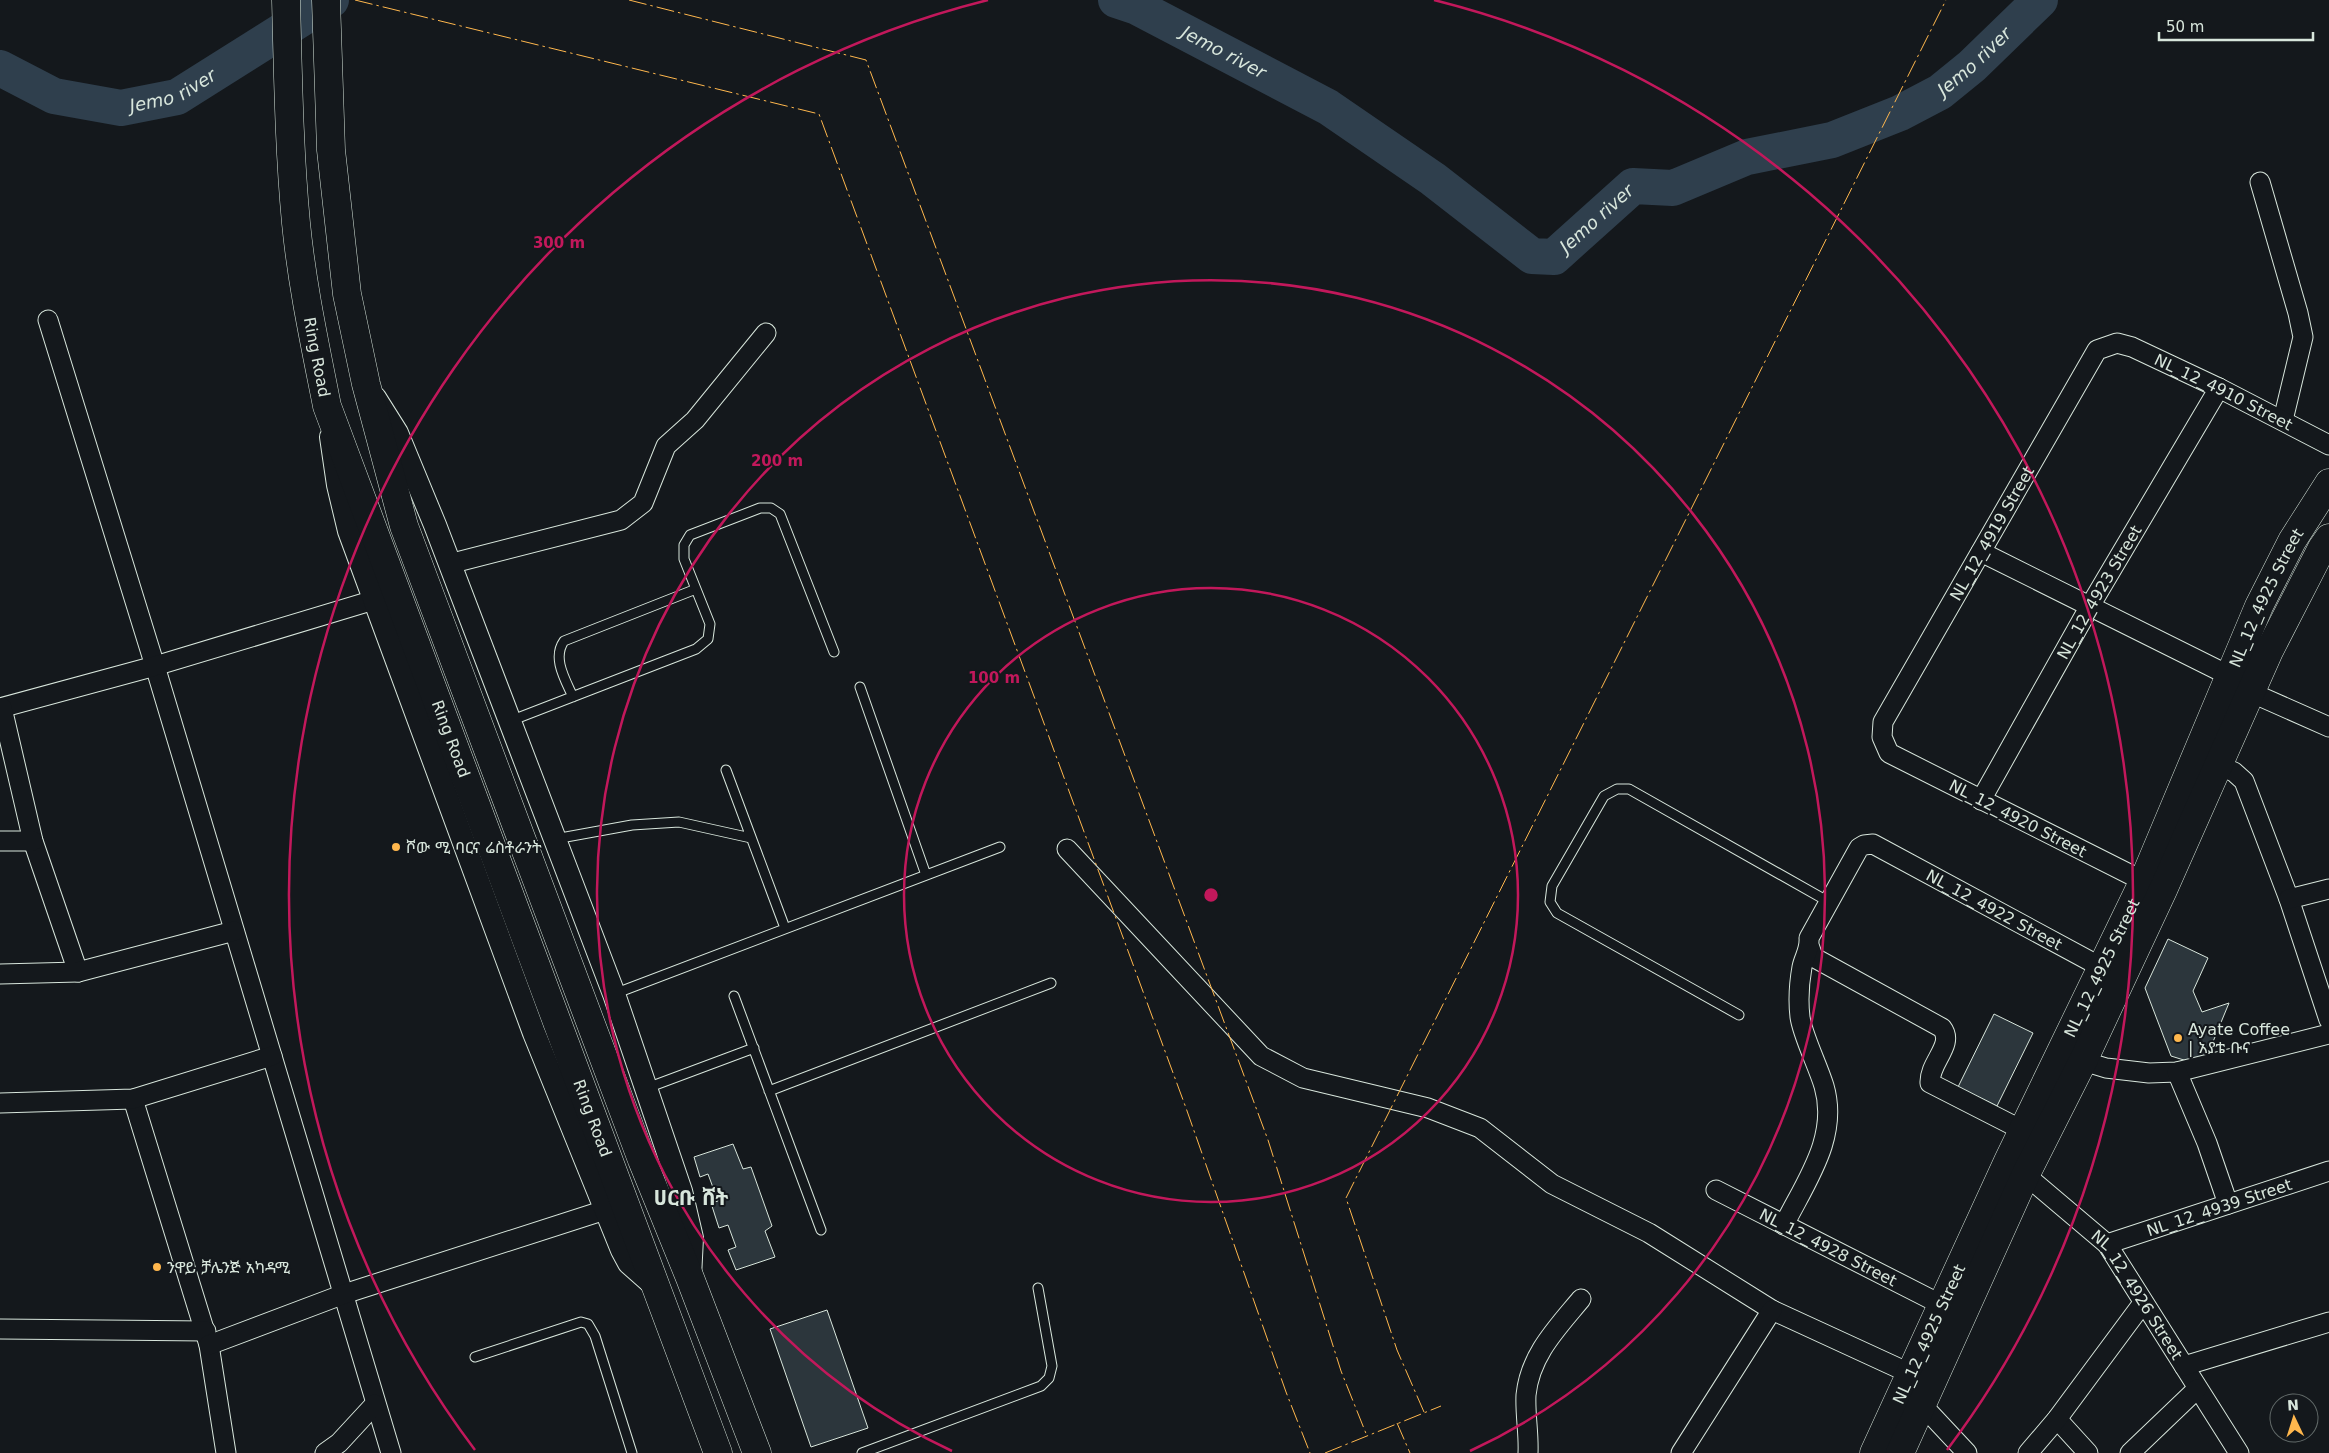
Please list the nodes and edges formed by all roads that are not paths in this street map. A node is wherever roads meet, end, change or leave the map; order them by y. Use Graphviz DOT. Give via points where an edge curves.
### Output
graph roads {
  1 [pos="286,0"];
  2 [pos="326,0"];
  3 [pos="2260,182"];
  4 [pos="48,320"];
  5 [pos="766,333"];
  6 [pos="2117,343"];
  7 [pos="366,384"];
  8 [pos="2219,388"];
  9 [pos="327,406"];
  10 [pos="2283,420"];
  11 [pos="2329,445"];
  12 [pos="2329,483"];
  13 [pos="2329,538"];
  14 [pos="1981,552"];
  15 [pos="449,564"];
  16 [pos="696,589"];
  17 [pos="374,600"];
  18 [pos="2090,606"];
  19 [pos="834,652"];
  20 [pos="154,666"];
  21 [pos="2240,684"];
  22 [pos="860,687"];
  23 [pos="572,697"];
  24 [pos="1,708"];
  25 [pos="510,721"];
  26 [pos="2329,727"];
  27 [pos="1882,737"];
  28 [pos="2207,760"];
  29 [pos="726,770"];
  30 [pos="1981,800"];
  31 [pos="751,838"];
  32 [pos="555,839"];
  33 [pos="0,841"];
  34 [pos="33,841"];
  35 [pos="1000,847"];
  36 [pos="1067,849"];
  37 [pos="926,875"];
  38 [pos="2153,886"];
  39 [pos="2329,889"];
  40 [pos="2289,899"];
  41 [pos="1829,902"];
  42 [pos="786,928"];
  43 [pos="234,931"];
  44 [pos="1810,948"];
  45 [pos="78,972"];
  46 [pos="0,974"];
  47 [pos="2112,974"];
  48 [pos="1051,983"];
  49 [pos="614,994"];
  50 [pos="734,996"];
  51 [pos="1739,1015"];
  52 [pos="2329,1020"];
  53 [pos="2329,1034"];
  54 [pos="754,1048"];
  55 [pos="272,1056"];
  56 [pos="2083,1061"];
  57 [pos="2176,1072"];
  58 [pos="647,1088"];
  59 [pos="769,1091"];
  60 [pos="133,1099"];
  61 [pos="0,1103"];
  62 [pos="2022,1130"];
  63 [pos="2017,1167"];
  64 [pos="2329,1170"];
  65 [pos="1716,1190"];
  66 [pos="2228,1204"];
  67 [pos="605,1210"];
  68 [pos="1784,1225"];
  69 [pos="821,1230"];
  70 [pos="2107,1244"];
  71 [pos="690,1278"];
  72 [pos="655,1286"];
  73 [pos="1038,1288"];
  74 [pos="344,1294"];
  75 [pos="1582,1299"];
  76 [pos="2143,1302"];
  77 [pos="1940,1304"];
  78 [pos="1772,1310"];
  79 [pos="2329,1322"];
  80 [pos="0,1329"];
  81 [pos="208,1338"];
  82 [pos="476,1357"];
  83 [pos="2184,1366"];
  84 [pos="1909,1373"];
  85 [pos="2197,1389"];
  86 [pos="375,1404"];
  87 [pos="1923,1406"];
  88 [pos="2057,1418"];
  89 [pos="226,1453"];
  90 [pos="325,1453"];
  91 [pos="391,1453"];
  92 [pos="632,1453"];
  93 [pos="718,1453"];
  94 [pos="757,1453"];
  95 [pos="862,1453"];
  96 [pos="1528,1453"];
  97 [pos="1681,1453"];
  98 [pos="1874,1453"];
  99 [pos="1900,1453"];
  100 [pos="1967,1453"];
  101 [pos="2028,1453"];
  102 [pos="2088,1453"];
  103 [pos="2130,1453"];
  104 [pos="2239,1453"];
  1 -- 9 [label="main road, Ring Road" via="288,110 296,224 307,307"];
  2 -- 7 [label="main road, Ring Road" via="337,220 347,294"];
  3 -- 10 [label="street" via="2303,337"];
  4 -- 20 [label="street"];
  5 -- 15 [label="street" via="695,420 666,446 643,503 622,520"];
  6 -- 8 [label="street, NL_12_4910 Street"];
  6 -- 14 [label="street, NL_12_4919 Street" via="2097,350"];
  7 -- 15 [label="street" via="397,434"];
  7 -- 71 [label="main road, Ring Road" via="404,526 642,1160"];
  8 -- 10 [label="street, NL_12_4910 Street"];
  8 -- 18 [label="street, NL_12_4923 Street"];
  9 -- 17 [label="street" via="338,485 349,531"];
  9 -- 72 [label="main road, Ring Road"];
  10 -- 11 [label="street, NL_12_4910 Street"];
  12 -- 21 [label="main road, NL_12_4925 Street" via="2292,541 2246,635"];
  13 -- 21 [label="main road, NL_12_4925 Street" via="2291,608"];
  14 -- 18 [label="street"];
  14 -- 27 [label="street, NL_12_4919 Street" via="1883,722"];
  15 -- 25 [label="street"];
  16 -- 19 [label="lane" via="684,558 684,545 690,535 760,508 771,508 780,514"];
  16 -- 23 [label="lane" via="710,624 708,639 696,649"];
  16 -- 23 [label="lane" via="564,642 558,649 559,663"];
  17 -- 20 [label="street"];
  17 -- 67 [label="street" via="534,1033"];
  18 -- 21 [label="street"];
  18 -- 30 [label="street, NL_12_4923 Street"];
  20 -- 24 [label="street"];
  20 -- 43 [label="street"];
  21 -- 26 [label="street"];
  21 -- 28 [label="main road, NL_12_4925 Street"];
  22 -- 37 [label="lane"];
  23 -- 25 [label="lane"];
  24 -- 34 [label="street"];
  25 -- 32 [label="street"];
  27 -- 30 [label="street, NL_12_4920 Street" via="1889,752"];
  28 -- 38 [label="main road, NL_12_4925 Street"];
  28 -- 40 [label="street" via="2234,772 2244,781"];
  29 -- 31 [label="lane"];
  30 -- 38 [label="street, NL_12_4920 Street"];
  31 -- 32 [label="lane" via="679,822 632,825"];
  31 -- 42 [label="lane"];
  32 -- 49 [label="street"];
  33 -- 34 [label="street"];
  34 -- 45 [label="street"];
  35 -- 37 [label="lane"];
  36 -- 78 [label="street" via="1261,1056 1302,1078 1428,1108 1480,1128 1552,1184 1649,1233"];
  37 -- 42 [label="lane"];
  38 -- 47 [label="main road, NL_12_4925 Street"];
  39 -- 40 [label="street"];
  40 -- 52 [label="street"];
  41 -- 44 [label="street" via="1809,938"];
  41 -- 47 [label="street, NL_12_4922 Street" via="1859,848 1873,844"];
  41 -- 51 [label="lane" via="1629,789 1617,789 1604,796 1552,886 1550,902 1557,913"];
  42 -- 49 [label="lane"];
  43 -- 45 [label="street"];
  43 -- 55 [label="street"];
  44 -- 62 [label="street" via="1813,957 1942,1028 1947,1034 1947,1041 1929,1073 1930,1083"];
  44 -- 68 [label="street" via="1802,965 1800,1020 1817,1063 1829,1108 1821,1151"];
  45 -- 46 [label="street"];
  47 -- 56 [label="main road, NL_12_4925 Street"];
  47 -- 62 [label="main road, NL_12_4925 Street"];
  48 -- 59 [label="lane"];
  49 -- 58 [label="street"];
  50 -- 54 [label="lane"];
  53 -- 57 [label="street"];
  54 -- 58 [label="lane"];
  54 -- 59 [label="lane"];
  55 -- 60 [label="street"];
  55 -- 74 [label="street"];
  56 -- 57 [label="street" via="2106,1068 2149,1073"];
  56 -- 63 [label="main road, NL_12_4925 Street"];
  57 -- 66 [label="street" via="2207,1143"];
  58 -- 71 [label="street" via="688,1219 692,1238"];
  59 -- 69 [label="lane"];
  60 -- 61 [label="street"];
  60 -- 81 [label="street"];
  62 -- 63 [label="main road, NL_12_4925 Street"];
  63 -- 70 [label="street, NL_12_4926 Street"];
  63 -- 77 [label="main road, NL_12_4925 Street"];
  63 -- 87 [label="main road, NL_12_4925 Street"];
  64 -- 66 [label="street, NL_12_4939 Street"];
  65 -- 68 [label="street, NL_12_4928 Street"];
  66 -- 70 [label="street, NL_12_4939 Street"];
  67 -- 72 [label="street" via="629,1263"];
  67 -- 74 [label="street"];
  68 -- 77 [label="street, NL_12_4928 Street"];
  70 -- 76 [label="street, NL_12_4926 Street"];
  71 -- 94 [label="main road, Ring Road"];
  72 -- 93 [label="main road, Ring Road"];
  73 -- 95 [label="lane" via="1052,1366 1049,1378 1041,1386"];
  74 -- 81 [label="street"];
  74 -- 86 [label="street"];
  75 -- 96 [label="street" via="1533,1362 1526,1395"];
  76 -- 83 [label="street, NL_12_4926 Street"];
  76 -- 88 [label="street"];
  77 -- 84 [label="main road, NL_12_4925 Street"];
  78 -- 84 [label="street"];
  78 -- 97 [label="street"];
  79 -- 83 [label="street"];
  80 -- 81 [label="street"];
  81 -- 89 [label="street"];
  82 -- 92 [label="lane" via="581,1322 588,1324 595,1336"];
  83 -- 85 [label="street, NL_12_4926 Street"];
  84 -- 98 [label="main road, NL_12_4925 Street"];
  85 -- 103 [label="street"];
  85 -- 104 [label="street, NL_12_4926 Street"];
  86 -- 90 [label="street"];
  86 -- 91 [label="street"];
  87 -- 99 [label="main road, NL_12_4925 Street"];
  87 -- 100 [label="street"];
  88 -- 101 [label="street"];
  88 -- 102 [label="street"];
}
